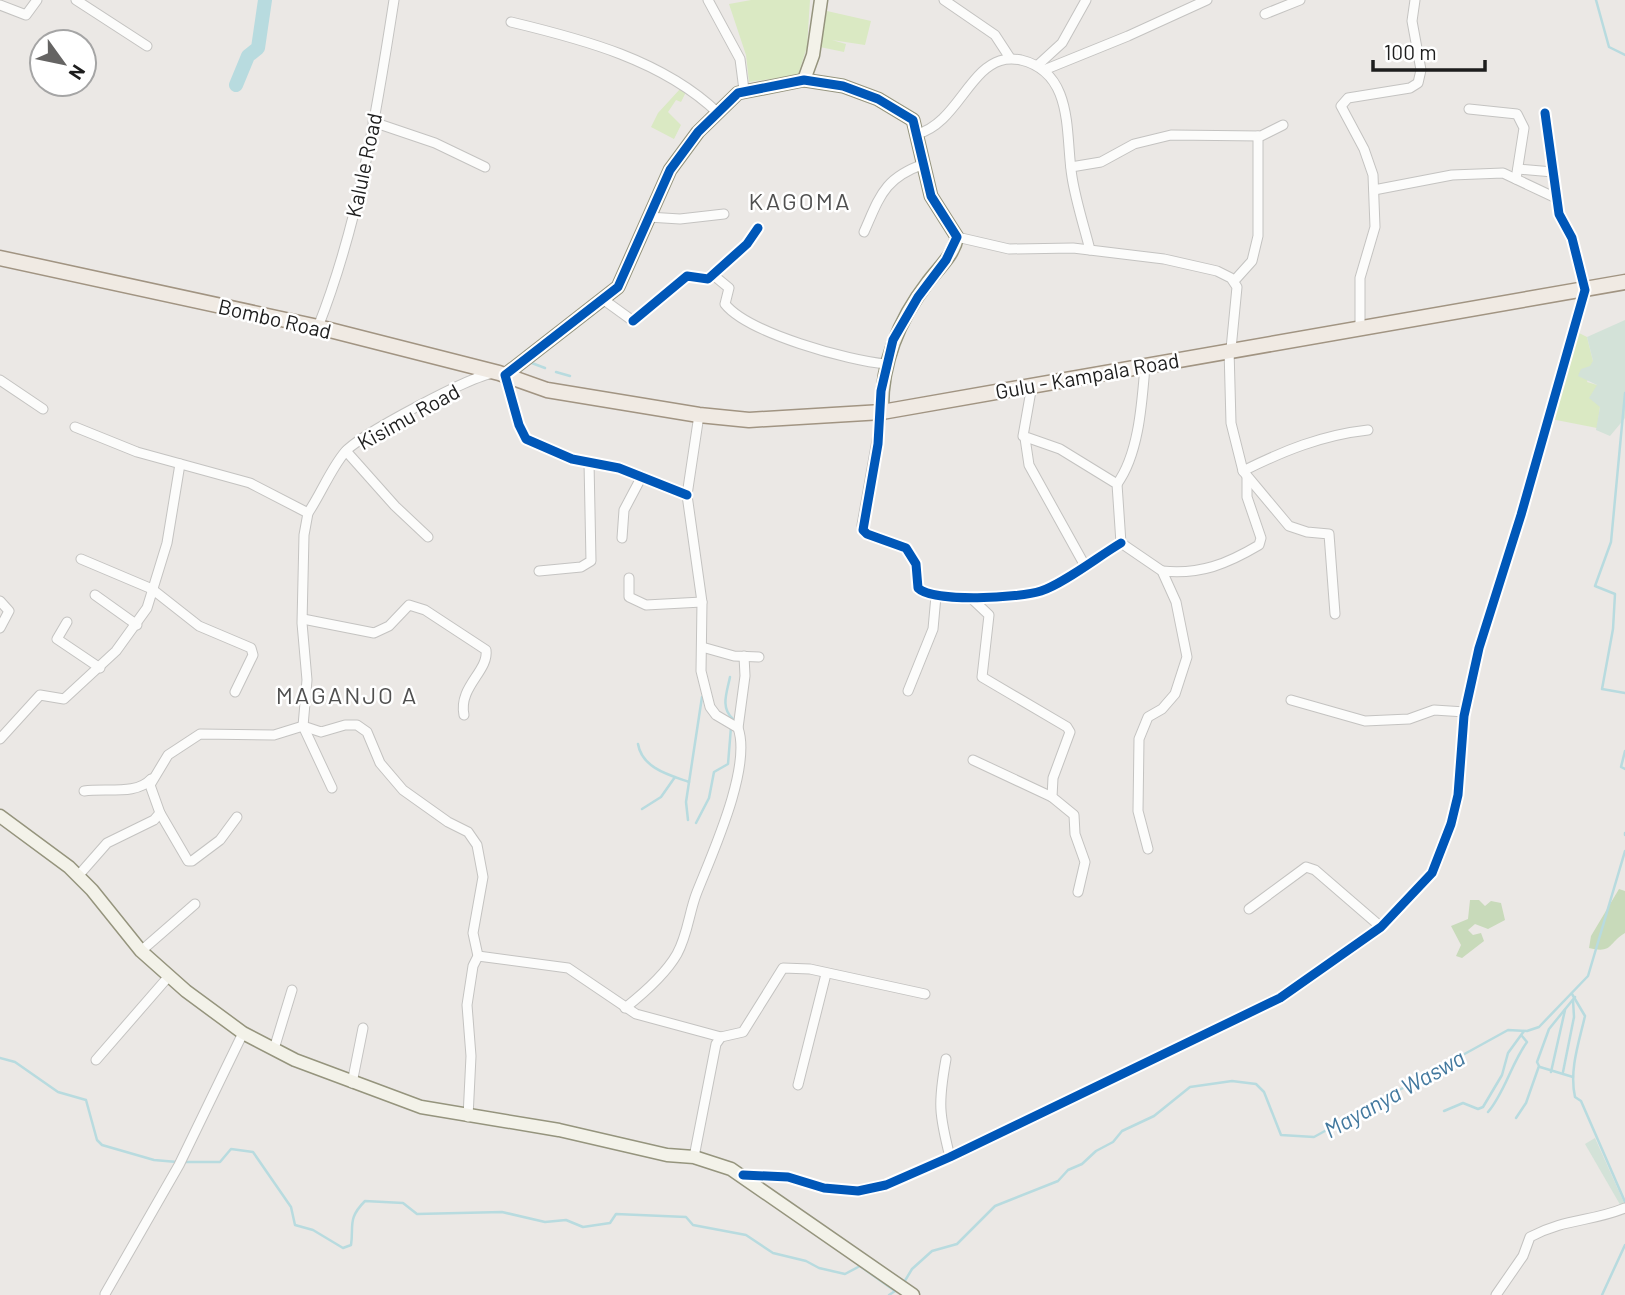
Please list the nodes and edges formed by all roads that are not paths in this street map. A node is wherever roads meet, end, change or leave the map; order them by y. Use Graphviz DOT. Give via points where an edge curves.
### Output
graph roads {
  1 [pos="37,0"];
  2 [pos="76,0"];
  3 [pos="394,0"];
  4 [pos="708,0"];
  5 [pos="821,0"];
  6 [pos="944,0"];
  7 [pos="1086,0"];
  8 [pos="1207,0"];
  9 [pos="1300,0"];
  10 [pos="1415,0"];
  11 [pos="0,5"];
  12 [pos="1265,14"];
  13 [pos="511,22"];
  14 [pos="147,46"];
  15 [pos="1010,58"];
  16 [pos="1041,67"];
  17 [pos="804,80"];
  18 [pos="744,90"];
  19 [pos="1469,109"];
  20 [pos="718,113"];
  21 [pos="1545,113"];
  22 [pos="373,122"];
  23 [pos="1283,125"];
  24 [pos="917,134"];
  25 [pos="1258,136"];
  26 [pos="924,164"];
  27 [pos="485,167"];
  28 [pos="1071,167"];
  29 [pos="1518,169"];
  30 [pos="1553,172"];
  31 [pos="1516,179"];
  32 [pos="1374,190"];
  33 [pos="1556,198"];
  34 [pos="724,215"];
  35 [pos="648,217"];
  36 [pos="758,228"];
  37 [pos="864,232"];
  38 [pos="957,237"];
  39 [pos="1090,250"];
  40 [pos="0,258"];
  41 [pos="712,274"];
  42 [pos="1234,281"];
  43 [pos="1625,282"];
  44 [pos="1585,290"];
  45 [pos="604,300"];
  46 [pos="318,327"];
  47 [pos="1360,327"];
  48 [pos="1230,349"];
  49 [pos="886,363"];
  50 [pos="1145,366"];
  51 [pos="502,374"];
  52 [pos="0,380"];
  53 [pos="1032,385"];
  54 [pos="547,390"];
  55 [pos="43,409"];
  56 [pos="882,412"];
  57 [pos="699,415"];
  58 [pos="75,427"];
  59 [pos="1367,430"];
  60 [pos="1025,438"];
  61 [pos="346,451"];
  62 [pos="589,462"];
  63 [pos="180,464"];
  64 [pos="1245,475"];
  65 [pos="642,476"];
  66 [pos="1117,484"];
  67 [pos="687,495"];
  68 [pos="308,513"];
  69 [pos="428,537"];
  70 [pos="622,538"];
  71 [pos="1121,543"];
  72 [pos="81,559"];
  73 [pos="1084,565"];
  74 [pos="539,571"];
  75 [pos="1162,571"];
  76 [pos="629,578"];
  77 [pos="152,590"];
  78 [pos="95,595"];
  79 [pos="936,596"];
  80 [pos="970,597"];
  81 [pos="0,601"];
  82 [pos="702,602"];
  83 [pos="1335,614"];
  84 [pos="303,619"];
  85 [pos="67,622"];
  86 [pos="137,625"];
  87 [pos="0,628"];
  88 [pos="702,648"];
  89 [pos="744,656"];
  90 [pos="759,657"];
  91 [pos="100,668"];
  92 [pos="908,691"];
  93 [pos="235,692"];
  94 [pos="1291,700"];
  95 [pos="1465,712"];
  96 [pos="464,715"];
  97 [pos="303,726"];
  98 [pos="738,728"];
  99 [pos="0,739"];
  100 [pos="973,760"];
  101 [pos="154,775"];
  102 [pos="332,788"];
  103 [pos="84,791"];
  104 [pos="1052,797"];
  105 [pos="160,813"];
  106 [pos="0,816"];
  107 [pos="237,817"];
  108 [pos="1148,849"];
  109 [pos="78,876"];
  110 [pos="1078,892"];
  111 [pos="194,904"];
  112 [pos="1250,909"];
  113 [pos="1381,927"];
  114 [pos="141,951"];
  115 [pos="478,956"];
  116 [pos="826,974"];
  117 [pos="169,976"];
  118 [pos="292,990"];
  119 [pos="925,994"];
  120 [pos="625,1008"];
  121 [pos="363,1028"];
  122 [pos="243,1033"];
  123 [pos="721,1037"];
  124 [pos="274,1049"];
  125 [pos="946,1059"];
  126 [pos="96,1060"];
  127 [pos="352,1083"];
  128 [pos="798,1085"];
  129 [pos="468,1117"];
  130 [pos="694,1157"];
  131 [pos="950,1157"];
  132 [pos="743,1175"];
  133 [pos="1622,1210"];
  134 [pos="105,1294"];
  135 [pos="913,1295"];
  136 [pos="1496,1295"];
  1 -- 11 [label="street" via="26,15"];
  2 -- 14 [label="street"];
  3 -- 22 [label="street, Kalule Road"];
  4 -- 18 [label="street" via="740,59"];
  5 -- 17 [label="street" via="813,55"];
  6 -- 15 [label="street" via="995,35"];
  7 -- 16 [label="street" via="1062,43"];
  8 -- 16 [label="street" via="1128,36"];
  9 -- 12 [label="street"];
  10 -- 32 [label="street" via="1412,21 1421,70 1418,83 1341,103 1370,162"];
  13 -- 20 [label="street" via="584,40 646,66"];
  15 -- 16 [label="street"];
  15 -- 24 [label="street" via="983,72 937,123"];
  16 -- 28 [label="street" via="1064,106"];
  17 -- 18 [label="street"];
  17 -- 24 [label="street" via="844,86 878,99 911,118"];
  18 -- 20 [label="street"];
  19 -- 29 [label="street" via="1517,114 1524,128"];
  20 -- 35 [label="street" via="680,153"];
  21 -- 30 [label="street"];
  22 -- 27 [label="street" via="435,143"];
  22 -- 46 [label="street, Kalule Road" via="348,236"];
  23 -- 25 [label="street"];
  24 -- 26 [label="street"];
  25 -- 28 [label="street" via="1171,135 1134,144 1101,162"];
  25 -- 42 [label="street" via="1258,236 1252,261"];
  26 -- 37 [label="street" via="887,185"];
  26 -- 38 [label="street" via="934,204"];
  28 -- 39 [label="street"];
  29 -- 30 [label="street"];
  29 -- 31 [label="street"];
  30 -- 33 [label="street"];
  31 -- 32 [label="street" via="1503,173 1452,175"];
  31 -- 33 [label="street"];
  32 -- 47 [label="street" via="1375,227 1360,278"];
  33 -- 44 [label="street"];
  34 -- 35 [label="street"];
  35 -- 45 [label="street" via="618,287"];
  36 -- 41 [label="street" via="747,244"];
  38 -- 39 [label="street" via="1009,249"];
  38 -- 49 [label="street" via="902,322"];
  39 -- 42 [label="street" via="1186,263"];
  40 -- 46 [label="main road, Bombo Road"];
  41 -- 45 [label="street" via="704,279 687,276 633,321"];
  41 -- 49 [label="street" via="729,288 725,304 741,319 814,349 852,360"];
  42 -- 48 [label="street"];
  43 -- 44 [label="main road, Gulu - Kampala Road"];
  44 -- 47 [label="main road, Gulu - Kampala Road"];
  44 -- 95 [label="street" via="1479,648"];
  45 -- 51 [label="street"];
  46 -- 51 [label="main road, Bombo Road"];
  47 -- 48 [label="main road, Gulu - Kampala Road"];
  48 -- 50 [label="main road, Gulu - Kampala Road"];
  48 -- 64 [label="street" via="1231,424"];
  49 -- 56 [label="street"];
  50 -- 53 [label="main road, Gulu - Kampala Road"];
  50 -- 66 [label="street" via="1132,447"];
  51 -- 54 [label="main road, Bombo Road"];
  51 -- 61 [label="street, Kisimu Road" via="489,373 458,387 362,437"];
  51 -- 62 [label="street" via="526,439 544,450"];
  52 -- 55 [label="street"];
  53 -- 56 [label="main road, Gulu - Kampala Road"];
  53 -- 60 [label="street"];
  54 -- 57 [label="main road, Gulu - Kampala Road"];
  56 -- 57 [label="main road, Gulu - Kampala Road" via="794,419"];
  56 -- 79 [label="street" via="862,525 867,534 906,548 916,564 918,588"];
  57 -- 67 [label="street"];
  58 -- 63 [label="street"];
  59 -- 64 [label="street" via="1320,439"];
  60 -- 66 [label="street" via="1060,449"];
  60 -- 73 [label="street" via="1030,465"];
  61 -- 68 [label="street, Kisimu Road"];
  61 -- 69 [label="street"];
  62 -- 65 [label="street"];
  62 -- 74 [label="street" via="591,561 581,567"];
  63 -- 68 [label="street" via="250,483"];
  63 -- 77 [label="street" via="168,536"];
  64 -- 75 [label="street" via="1259,545 1227,564 1179,573"];
  64 -- 83 [label="street" via="1289,526 1329,534"];
  65 -- 67 [label="street"];
  65 -- 70 [label="street" via="624,510"];
  66 -- 71 [label="street"];
  67 -- 82 [label="street"];
  68 -- 84 [label="street"];
  71 -- 73 [label="street"];
  71 -- 75 [label="street"];
  72 -- 77 [label="street"];
  73 -- 80 [label="street" via="1041,591"];
  75 -- 108 [label="street" via="1176,601 1187,657 1175,694 1148,717 1139,739 1138,811"];
  76 -- 82 [label="street" via="629,597 638,604"];
  77 -- 86 [label="street"];
  77 -- 93 [label="street" via="199,626 253,649"];
  78 -- 86 [label="street"];
  79 -- 80 [label="street"];
  79 -- 92 [label="street" via="933,629"];
  80 -- 104 [label="street" via="989,615 982,677 1070,732 1053,778"];
  81 -- 87 [label="street" via="9,611"];
  82 -- 88 [label="street"];
  84 -- 96 [label="street" via="374,633 409,605 425,610 486,650 465,696"];
  84 -- 97 [label="street" via="307,680"];
  85 -- 91 [label="street" via="57,639"];
  86 -- 91 [label="street"];
  88 -- 89 [label="street"];
  88 -- 98 [label="street" via="701,671 710,707"];
  89 -- 90 [label="street"];
  89 -- 98 [label="street"];
  91 -- 99 [label="street" via="64,699 44,693 35,698"];
  94 -- 95 [label="street" via="1365,721 1409,719 1434,710"];
  95 -- 113 [label="street" via="1458,795 1441,851 1420,889"];
  97 -- 101 [label="street" via="274,735 200,734 178,746"];
  97 -- 102 [label="street"];
  97 -- 115 [label="street" via="321,732 345,725 362,728 397,784 474,839 483,877 473,933"];
  98 -- 120 [label="street" via="741,745 724,829 696,895 686,933 665,970"];
  100 -- 104 [label="street"];
  101 -- 103 [label="street" via="132,791"];
  101 -- 105 [label="street" via="150,790"];
  104 -- 110 [label="street" via="1074,815 1085,862"];
  105 -- 107 [label="street" via="192,862 220,840"];
  105 -- 109 [label="street" via="107,843"];
  106 -- 109 [label="street"];
  109 -- 114 [label="street"];
  111 -- 114 [label="street"];
  112 -- 113 [label="street" via="1306,867"];
  113 -- 131 [label="street" via="1280,998"];
  114 -- 117 [label="street"];
  115 -- 120 [label="street" via="568,968"];
  115 -- 129 [label="street" via="467,1005 471,1056"];
  116 -- 119 [label="street"];
  116 -- 123 [label="street" via="783,968 743,1032"];
  116 -- 128 [label="street"];
  117 -- 122 [label="street"];
  117 -- 126 [label="street"];
  118 -- 124 [label="street"];
  120 -- 123 [label="street"];
  121 -- 127 [label="street"];
  122 -- 124 [label="street"];
  122 -- 134 [label="street" via="181,1161"];
  123 -- 130 [label="street"];
  124 -- 127 [label="street"];
  125 -- 131 [label="street" via="938,1100"];
  127 -- 129 [label="street" via="421,1107"];
  129 -- 130 [label="street"];
  130 -- 132 [label="street"];
  131 -- 132 [label="street" via="886,1185 858,1191 824,1188 788,1177"];
  132 -- 135 [label="street"];
  133 -- 136 [label="street" via="1566,1221 1530,1237 1523,1256"];
}
